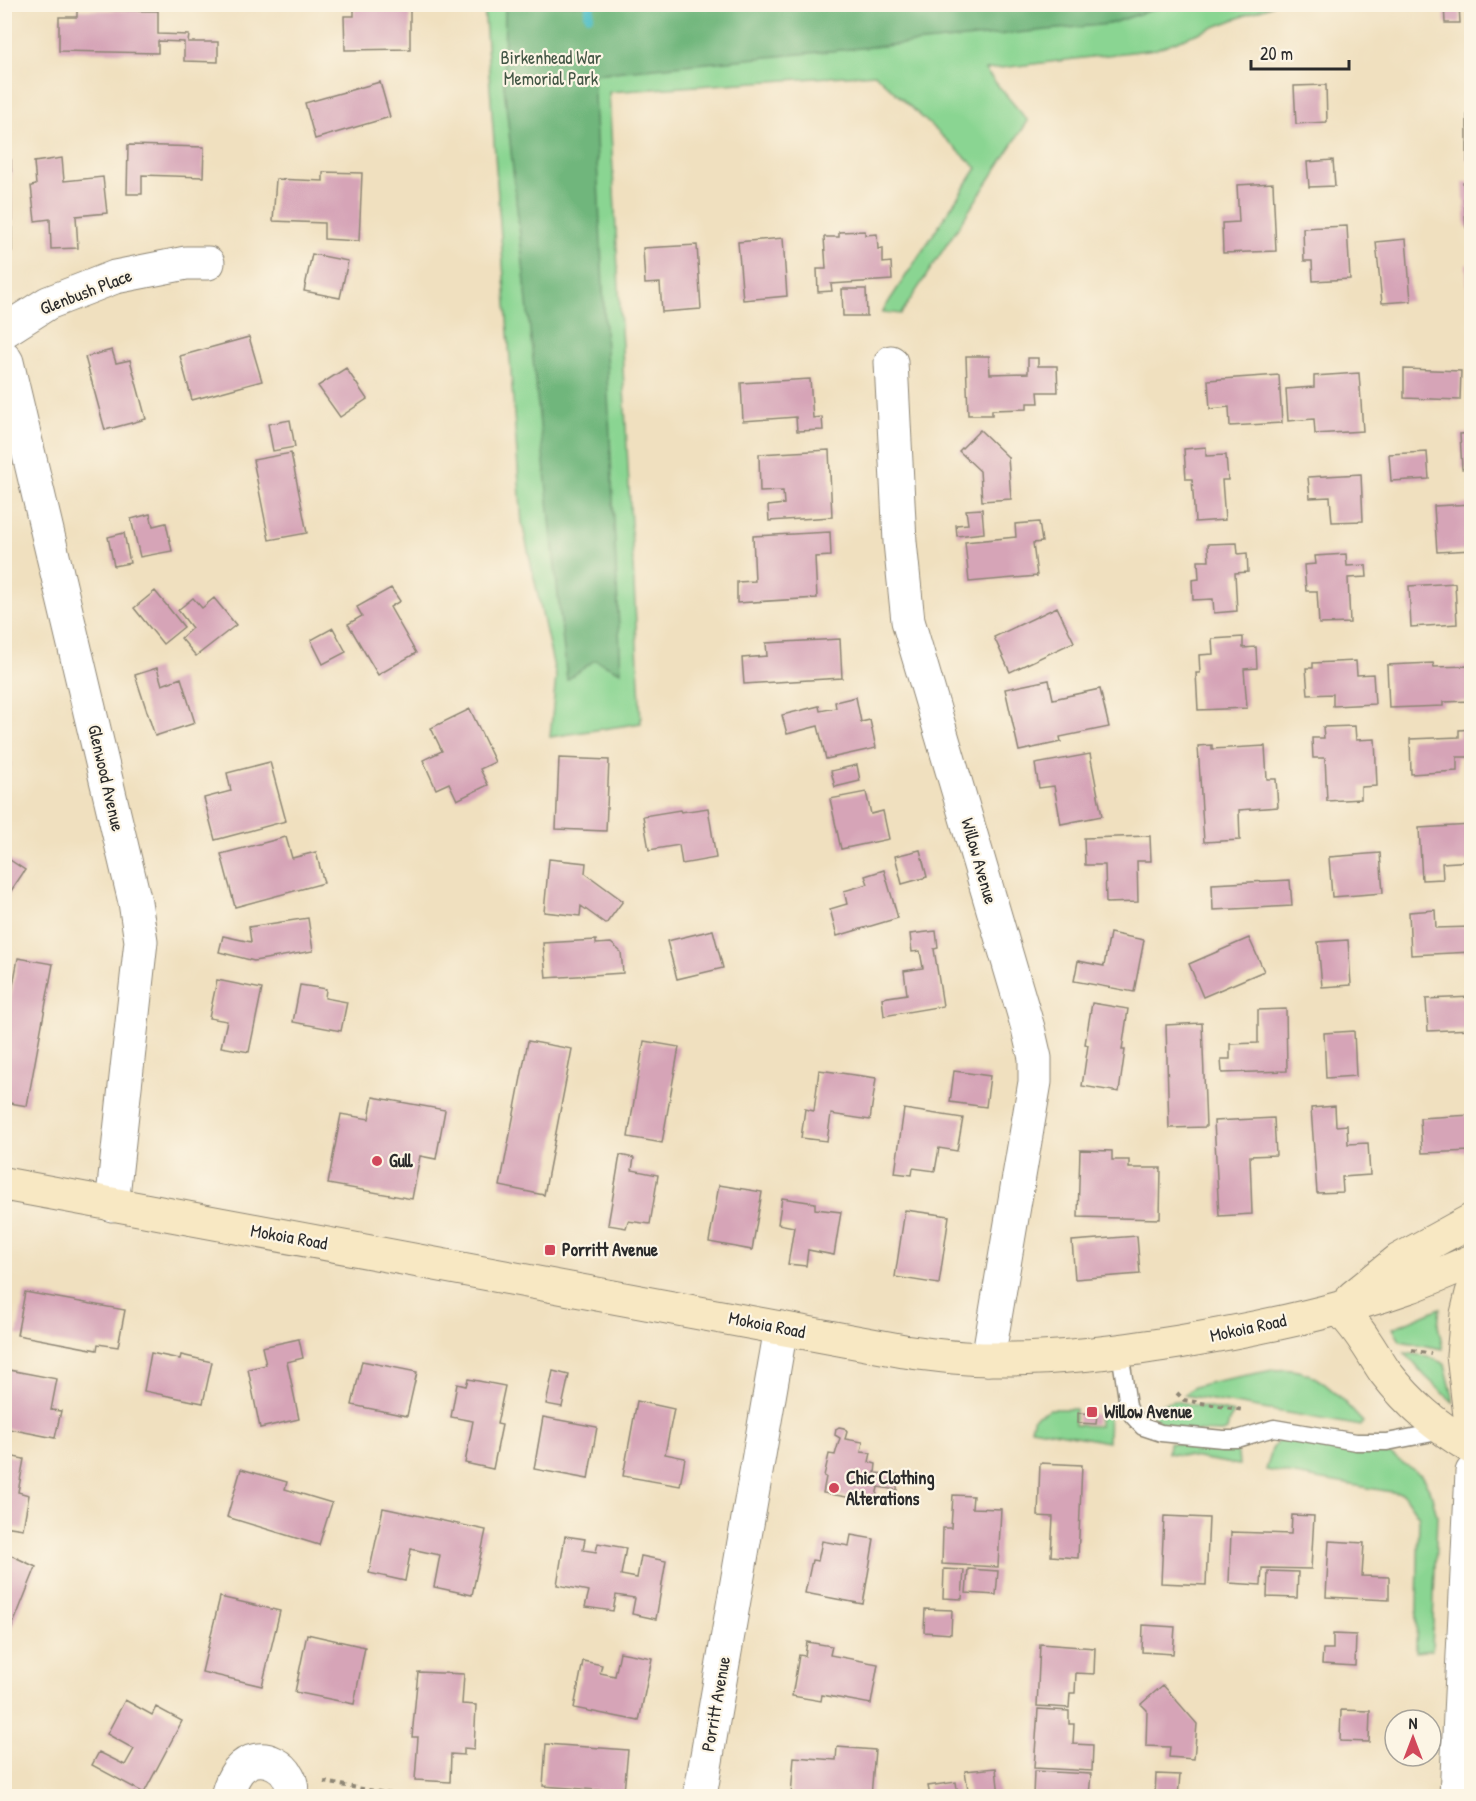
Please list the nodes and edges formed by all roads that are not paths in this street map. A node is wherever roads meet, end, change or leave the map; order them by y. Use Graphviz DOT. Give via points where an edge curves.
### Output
graph roads {
  1 [pos="208,263"];
  2 [pos="4,331"];
  3 [pos="4,357"];
  4 [pos="891,362"];
  5 [pos="4,1184"];
  6 [pos="112,1205"];
  7 [pos="1472,1220"];
  8 [pos="1472,1262"];
  9 [pos="1472,1293"];
  10 [pos="1340,1308"];
  11 [pos="781,1328"];
  12 [pos="1120,1351"];
  13 [pos="988,1359"];
  14 [pos="1457,1432"];
  15 [pos="1472,1448"];
  16 [pos="1472,1472"];
  17 [pos="227,1797"];
  18 [pos="291,1797"];
  19 [pos="700,1797"];
  20 [pos="1456,1797"];
  1 -- 2 [label="street, Glenbush Place" via="186,262 115,277 48,303"];
  3 -- 6 [label="street, Glenwood Avenue" via="135,902 141,941"];
  4 -- 13 [label="street, Willow Avenue" via="908,621 1035,1058 1035,1082"];
  5 -- 6 [label="main road, Mokoia Road"];
  6 -- 11 [label="main road, Mokoia Road"];
  7 -- 10 [label="main road" via="1399,1260"];
  8 -- 10 [label="main road, Mokoia Road"];
  9 -- 14 [label="main road"];
  10 -- 12 [label="main road, Mokoia Road" via="1227,1334"];
  10 -- 14 [label="main road" via="1418,1410"];
  11 -- 13 [label="main road, Mokoia Road" via="904,1351"];
  11 -- 19 [label="street, Porritt Avenue"];
  12 -- 13 [label="main road, Mokoia Road"];
  12 -- 14 [label="lane" via="1132,1414 1143,1427 1161,1433 1238,1439 1274,1428 1356,1442 1387,1442"];
  14 -- 15 [label="main road"];
  16 -- 20 [label="street"];
  17 -- 18 [label="street" via="239,1770 258,1760 280,1765 291,1784"];
}
